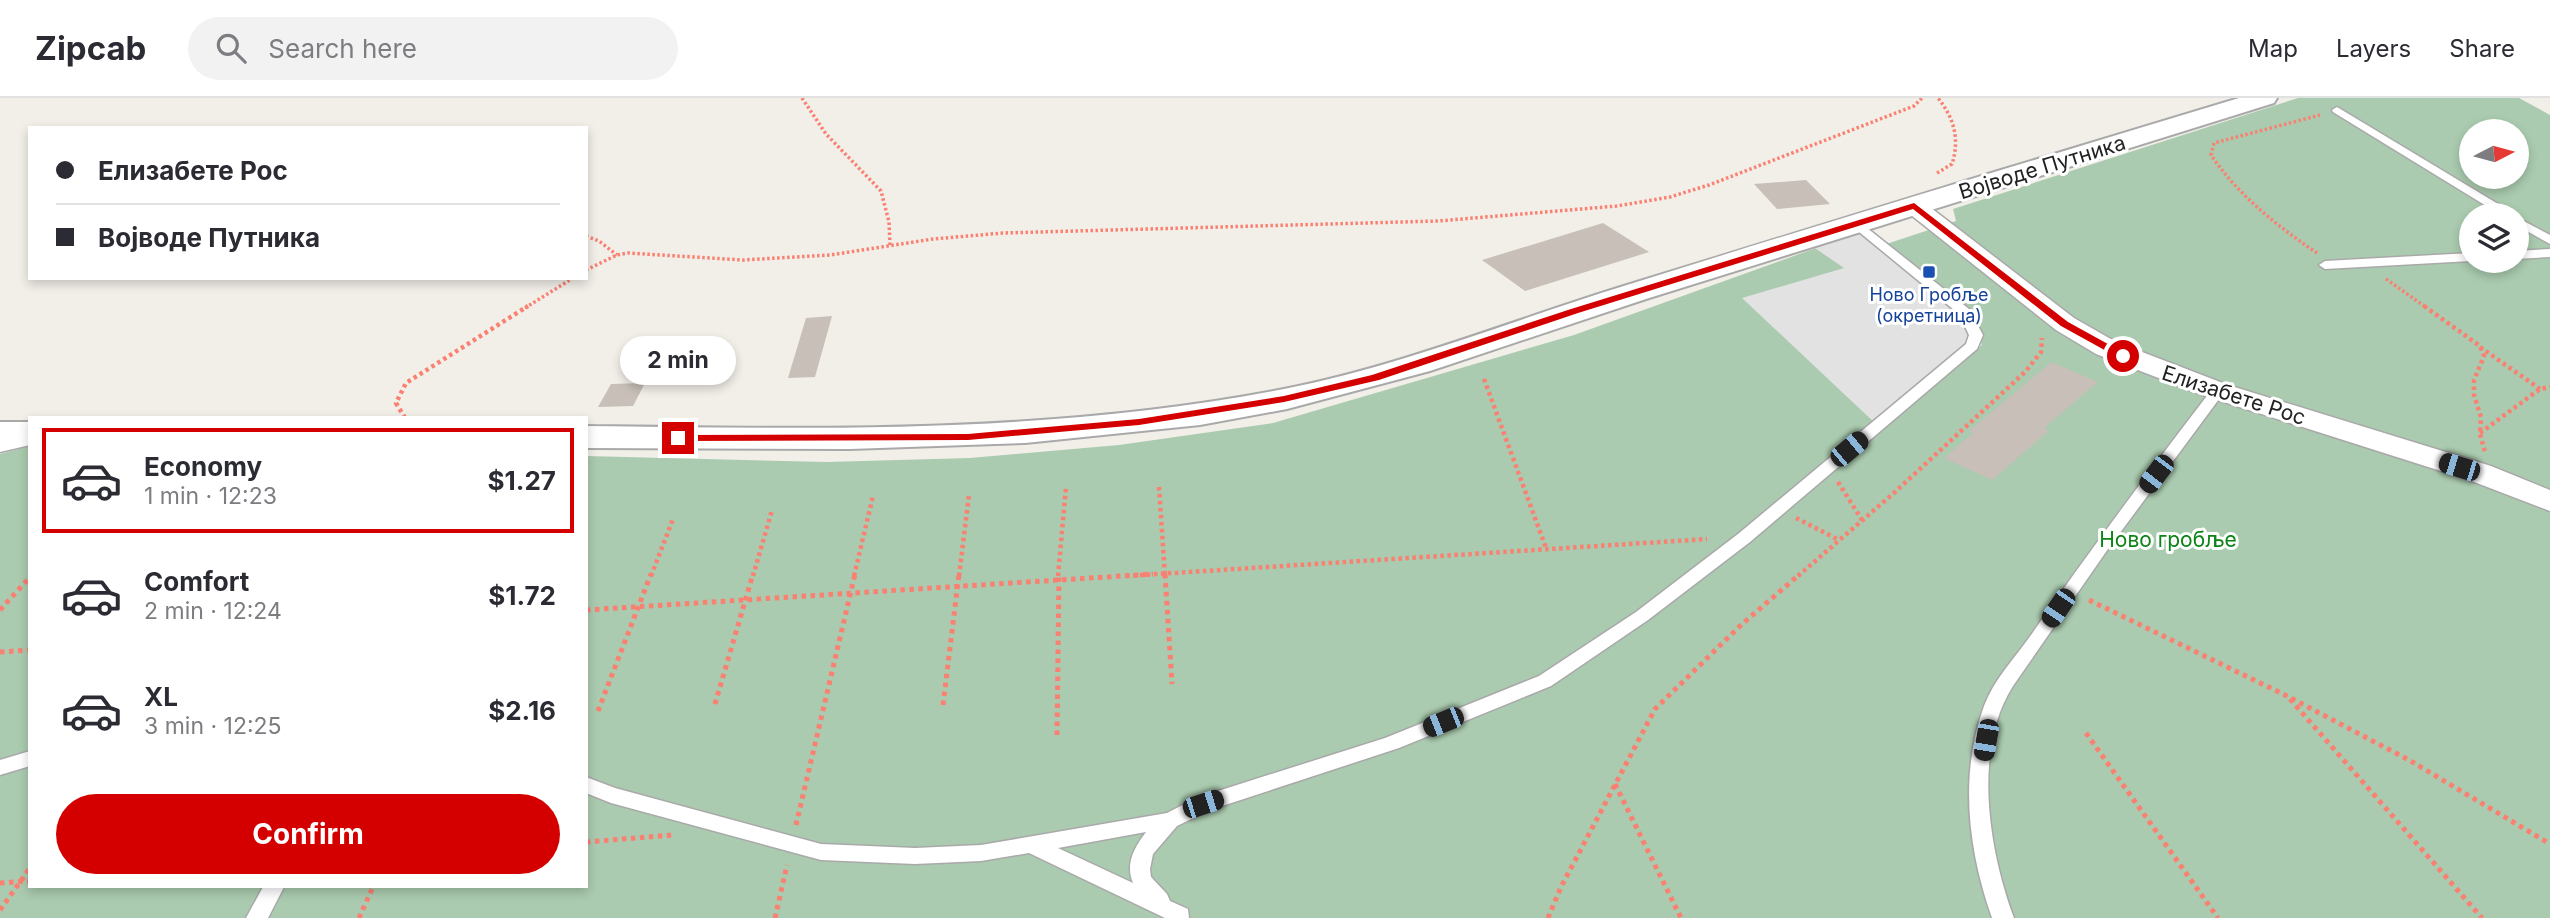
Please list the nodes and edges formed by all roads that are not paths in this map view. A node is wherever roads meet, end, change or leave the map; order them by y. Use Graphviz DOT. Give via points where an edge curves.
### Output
graph roads {
  1 [pos="2265,98"];
  2 [pos="2337,110"];
  3 [pos="2489,203"];
  4 [pos="1914,206"];
  5 [pos="1857,224"];
  6 [pos="2529,228"];
  7 [pos="2550,240"];
  8 [pos="2550,253"];
  9 [pos="2529,254"];
  10 [pos="2459,258"];
  11 [pos="2325,265"];
  12 [pos="2218,391"];
  13 [pos="0,433"];
  14 [pos="28,433"];
  15 [pos="588,437"];
  16 [pos="28,441"];
  17 [pos="0,448"];
  18 [pos="2550,501"];
  19 [pos="28,759"];
  20 [pos="0,768"];
  21 [pos="588,786"];
  22 [pos="1170,820"];
  23 [pos="1030,845"];
  24 [pos="273,888"];
  25 [pos="1182,917"];
  26 [pos="257,918"];
  27 [pos="2003,918"];
  1 -- 4 [label="street, Војводе Путника"];
  2 -- 3 [label="lane"];
  4 -- 5 [label="street, Војводе Путника"];
  4 -- 12 [label="street, Елизабете Рос" via="2085,337"];
  5 -- 15 [label="street, Војводе Путника" via="1375,377 1284,399 1139,422 968,437"];
  5 -- 22 [label="lane" via="1964,312 1976,335 1972,346 1744,538 1642,616 1545,681 1392,743 1203,804"];
  6 -- 7 [label="lane"];
  8 -- 9 [label="lane"];
  10 -- 11 [label="lane"];
  12 -- 18 [label="street, Елизабете Рос" via="2480,473"];
  12 -- 27 [label="lane" via="2070,590 1994,704 1977,790 1989,884"];
  13 -- 14 [label="street"];
  16 -- 17 [label="lane"];
  19 -- 20 [label="lane"];
  21 -- 23 [label="lane" via="821,852 915,856"];
  22 -- 23 [label="lane"];
  22 -- 25 [label="lane" via="1145,846 1138,869 1147,891"];
  23 -- 25 [label="lane"];
  24 -- 26 [label="lane"];
}
